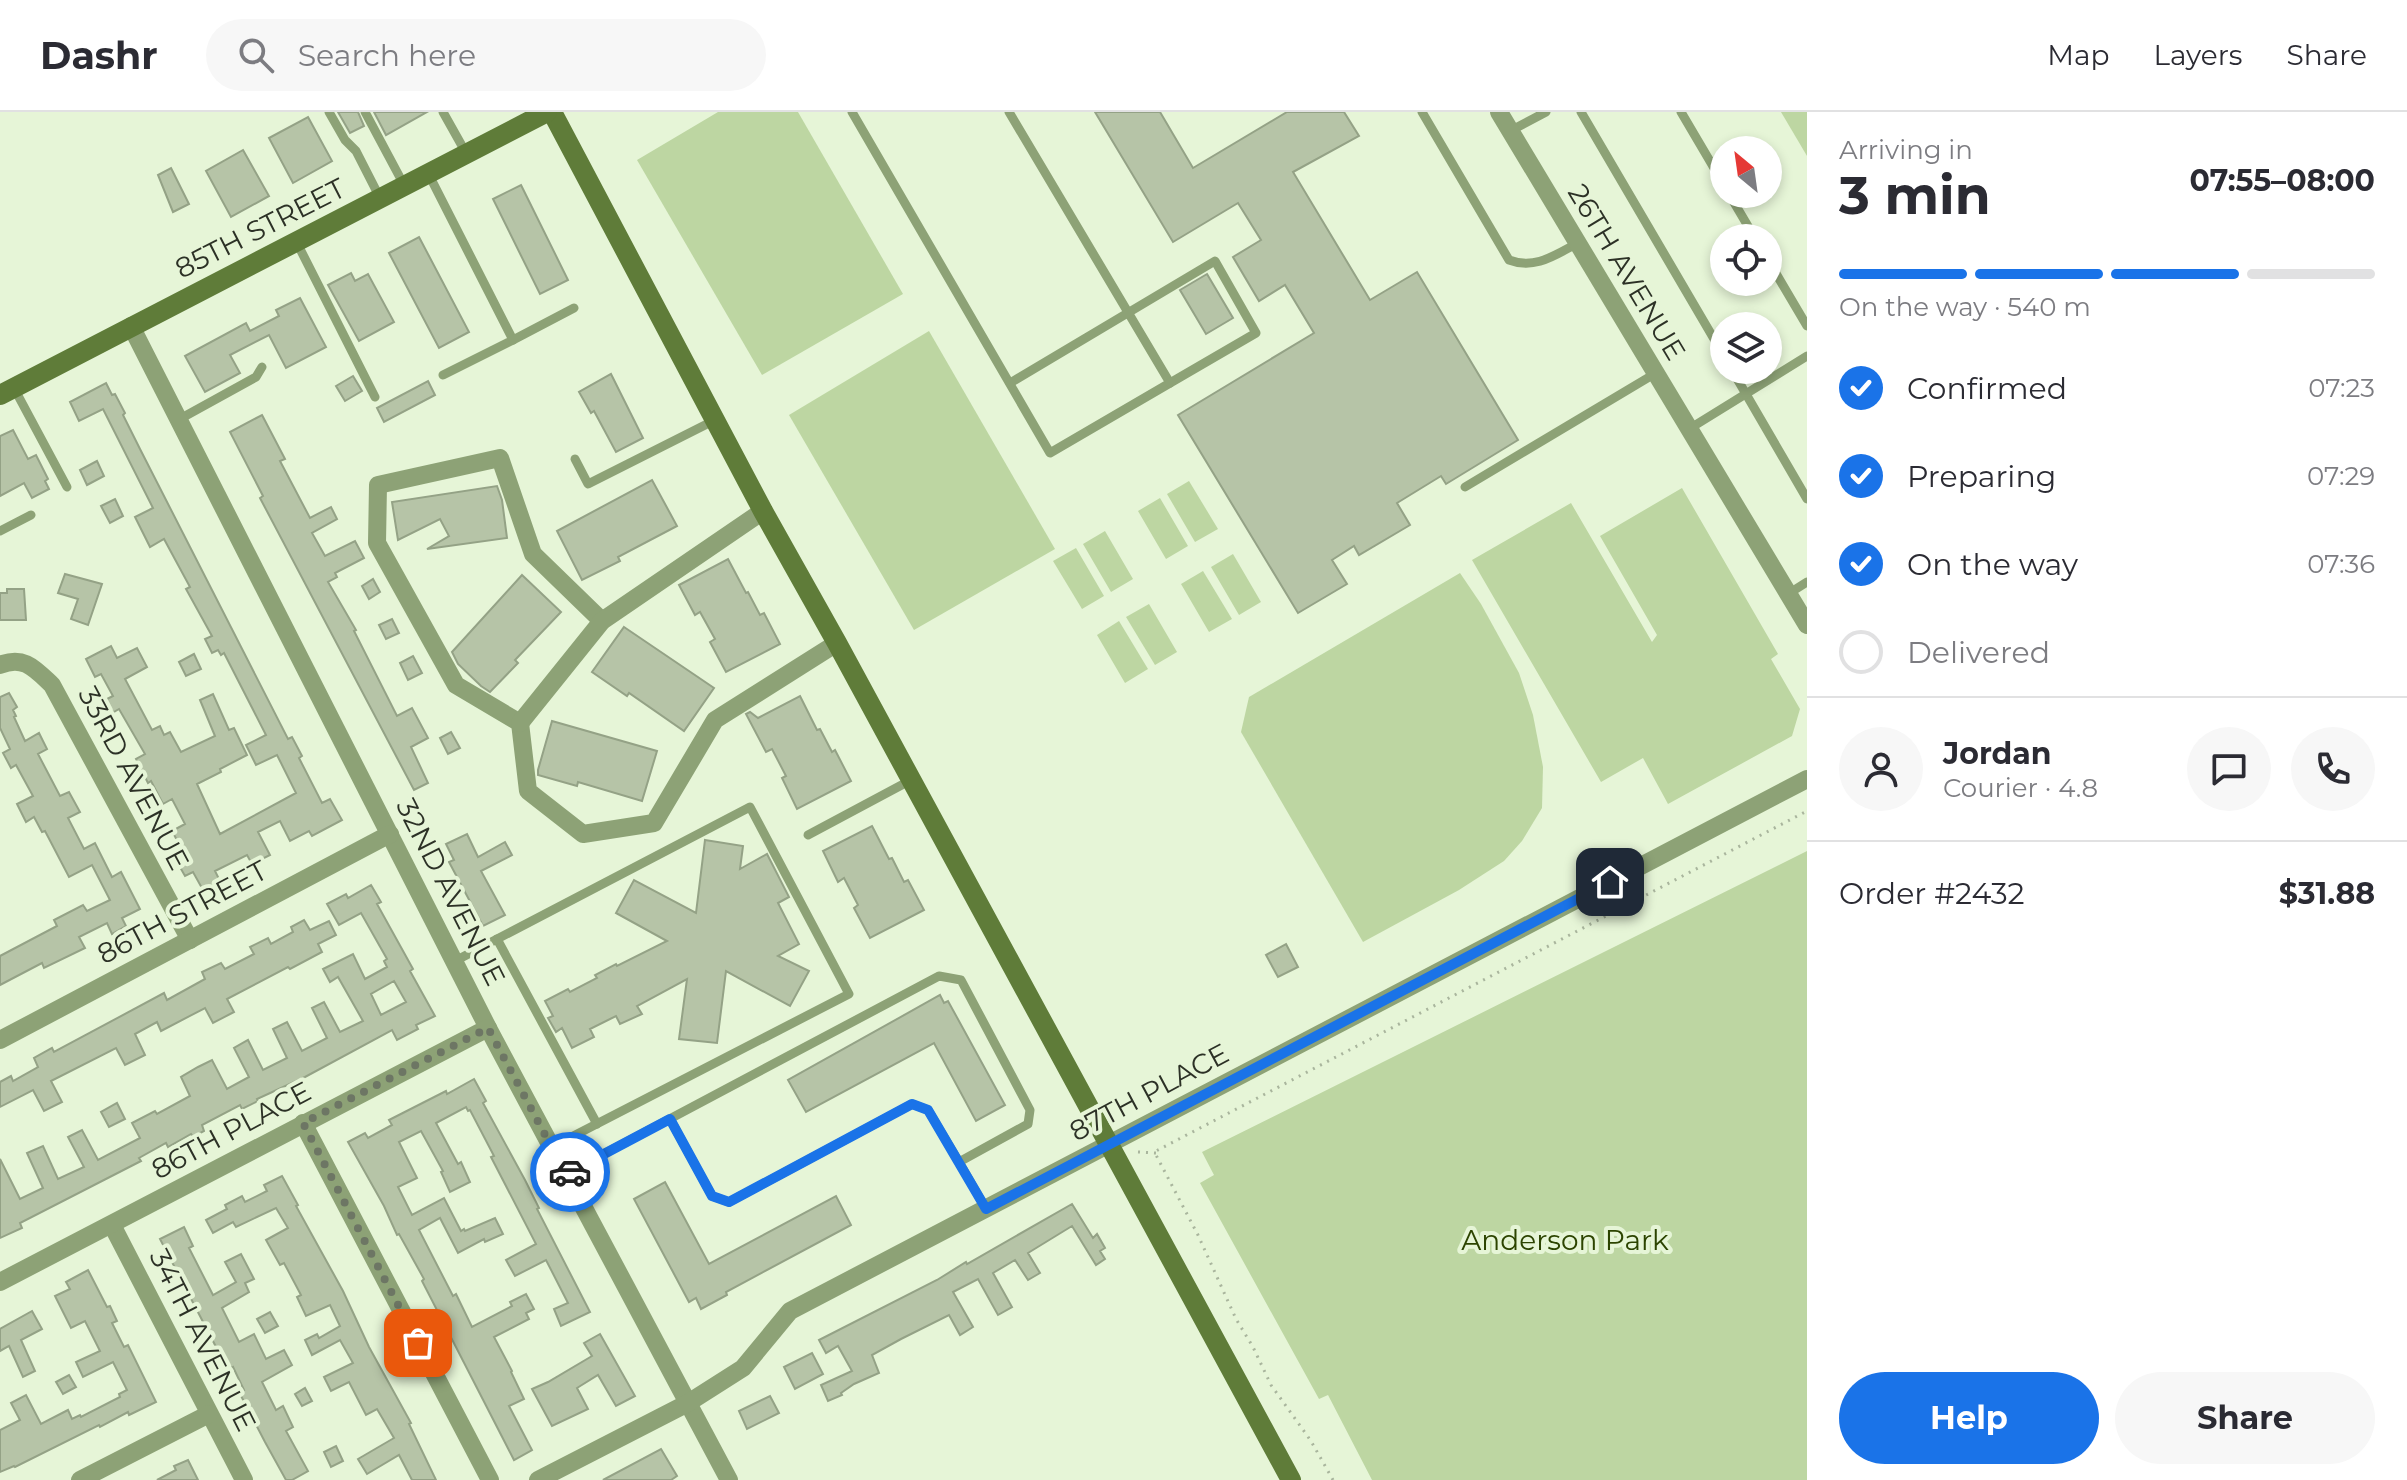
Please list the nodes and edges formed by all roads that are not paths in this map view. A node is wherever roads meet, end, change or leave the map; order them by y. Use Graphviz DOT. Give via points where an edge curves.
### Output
graph roads {
  1 [pos="329,112"];
  2 [pos="365,112"];
  3 [pos="443,112"];
  4 [pos="549,112"];
  5 [pos="852,112"];
  6 [pos="1009,112"];
  7 [pos="1422,112"];
  8 [pos="1499,112"];
  9 [pos="1546,112"];
  10 [pos="1581,112"];
  11 [pos="1681,112"];
  12 [pos="1510,131"];
  13 [pos="466,153"];
  14 [pos="1710,161"];
  15 [pos="428,173"];
  16 [pos="404,185"];
  17 [pos="380,198"];
  18 [pos="296,241"];
  19 [pos="1578,243"];
  20 [pos="1782,284"];
  21 [pos="574,308"];
  22 [pos="1128,312"];
  23 [pos="131,326"];
  24 [pos="1807,326"];
  25 [pos="1710,332"];
  26 [pos="513,340"];
  27 [pos="1807,356"];
  28 [pos="262,367"];
  29 [pos="1656,373"];
  30 [pos="443,375"];
  31 [pos="1010,383"];
  32 [pos="1170,383"];
  33 [pos="1740,384"];
  34 [pos="7,391"];
  35 [pos="1746,394"];
  36 [pos="375,397"];
  37 [pos="178,420"];
  38 [pos="715,420"];
  39 [pos="1689,429"];
  40 [pos="575,459"];
  41 [pos="67,487"];
  42 [pos="1465,487"];
  43 [pos="1807,499"];
  44 [pos="763,511"];
  45 [pos="31,515"];
  46 [pos="0,531"];
  47 [pos="1807,582"];
  48 [pos="1788,594"];
  49 [pos="602,621"];
  50 [pos="1807,625"];
  51 [pos="837,643"];
  52 [pos="0,665"];
  53 [pos="520,723"];
  54 [pos="1807,779"];
  55 [pos="911,780"];
  56 [pos="390,834"];
  57 [pos="808,835"];
  58 [pos="497,939"];
  59 [pos="190,940"];
  60 [pos="455,961"];
  61 [pos="488,1028"];
  62 [pos="0,1040"];
  63 [pos="670,1119"];
  64 [pos="303,1123"];
  65 [pos="597,1124"];
  66 [pos="1108,1145"];
  67 [pos="552,1147"];
  68 [pos="959,1162"];
  69 [pos="566,1174"];
  70 [pos="986,1209"];
  71 [pos="112,1225"];
  72 [pos="0,1282"];
  73 [pos="688,1403"];
  74 [pos="209,1414"];
  75 [pos="80,1480"];
  76 [pos="244,1480"];
  77 [pos="490,1480"];
  78 [pos="538,1480"];
  79 [pos="729,1480"];
  80 [pos="1291,1480"];
  1 -- 17 [label="lane"];
  2 -- 16 [label="lane"];
  3 -- 13 [label="lane"];
  4 -- 13 [label="street, 85TH STREET"];
  4 -- 38 [label="street"];
  5 -- 31 [label="lane"];
  6 -- 22 [label="lane"];
  7 -- 19 [label="lane" via="1509,260 1521,265 1543,261"];
  8 -- 12 [label="street, 26TH AVENUE"];
  9 -- 12 [label="lane"];
  10 -- 25 [label="lane"];
  11 -- 14 [label="lane"];
  12 -- 19 [label="street, 26TH AVENUE"];
  13 -- 15 [label="street, 85TH STREET"];
  15 -- 16 [label="street, 85TH STREET"];
  15 -- 26 [label="lane"];
  16 -- 17 [label="street, 85TH STREET"];
  17 -- 18 [label="street, 85TH STREET"];
  18 -- 23 [label="street, 85TH STREET"];
  18 -- 36 [label="lane"];
  19 -- 29 [label="street, 26TH AVENUE"];
  20 -- 24 [label="lane"];
  21 -- 26 [label="lane"];
  22 -- 31 [label="lane"];
  22 -- 32 [label="lane"];
  22 -- 32 [label="lane" via="1215,261 1256,333"];
  23 -- 34 [label="street, 85TH STREET"];
  23 -- 37 [label="street, 32ND AVENUE"];
  26 -- 30 [label="lane"];
  27 -- 35 [label="lane"];
  28 -- 37 [label="lane" via="256,377"];
  29 -- 39 [label="street, 26TH AVENUE"];
  29 -- 42 [label="lane"];
  31 -- 32 [label="lane" via="1050,453"];
  33 -- 35 [label="lane"];
  34 -- 41 [label="lane"];
  35 -- 39 [label="lane"];
  35 -- 43 [label="lane"];
  37 -- 56 [label="street, 32ND AVENUE"];
  38 -- 40 [label="lane" via="588,484"];
  38 -- 44 [label="street"];
  39 -- 48 [label="street, 26TH AVENUE"];
  44 -- 49 [label="street"];
  44 -- 51 [label="street"];
  45 -- 46 [label="lane"];
  47 -- 48 [label="lane"];
  48 -- 50 [label="street, 26TH AVENUE"];
  49 -- 53 [label="street"];
  49 -- 53 [label="street" via="533,554 500,458 378,485 377,543 456,685"];
  51 -- 53 [label="street" via="715,720 654,823 583,834 528,791"];
  51 -- 55 [label="street"];
  52 -- 59 [label="street, 33RD AVENUE" via="12,660 33,667 52,685"];
  54 -- 66 [label="street, 87TH PLACE"];
  55 -- 57 [label="lane"];
  55 -- 66 [label="street"];
  56 -- 59 [label="street, 86TH STREET"];
  56 -- 60 [label="street, 32ND AVENUE"];
  58 -- 60 [label="lane"];
  58 -- 65 [label="lane"];
  58 -- 65 [label="lane" via="750,807 849,994"];
  59 -- 62 [label="street, 86TH STREET"];
  60 -- 61 [label="street, 32ND AVENUE"];
  61 -- 64 [label="street, 86TH PLACE"];
  61 -- 67 [label="street, 32ND AVENUE"];
  63 -- 68 [label="lane" via="712,1196 729,1202 912,1104 928,1110"];
  63 -- 68 [label="lane" via="939,976 961,980 1030,1110 1028,1124"];
  63 -- 69 [label="lane"];
  64 -- 71 [label="street, 86TH PLACE"];
  64 -- 77 [label="street"];
  65 -- 67 [label="lane"];
  66 -- 70 [label="street, 87TH PLACE"];
  66 -- 80 [label="street"];
  67 -- 69 [label="street, 32ND AVENUE"];
  68 -- 70 [label="lane"];
  69 -- 73 [label="street, 32ND AVENUE"];
  70 -- 73 [label="street, 87TH PLACE" via="790,1311 743,1368"];
  71 -- 72 [label="street, 86TH PLACE"];
  71 -- 74 [label="street, 34TH AVENUE"];
  73 -- 78 [label="street, 87TH PLACE"];
  73 -- 79 [label="street, 32ND AVENUE"];
  74 -- 75 [label="street"];
  74 -- 76 [label="street, 34TH AVENUE"];
}
